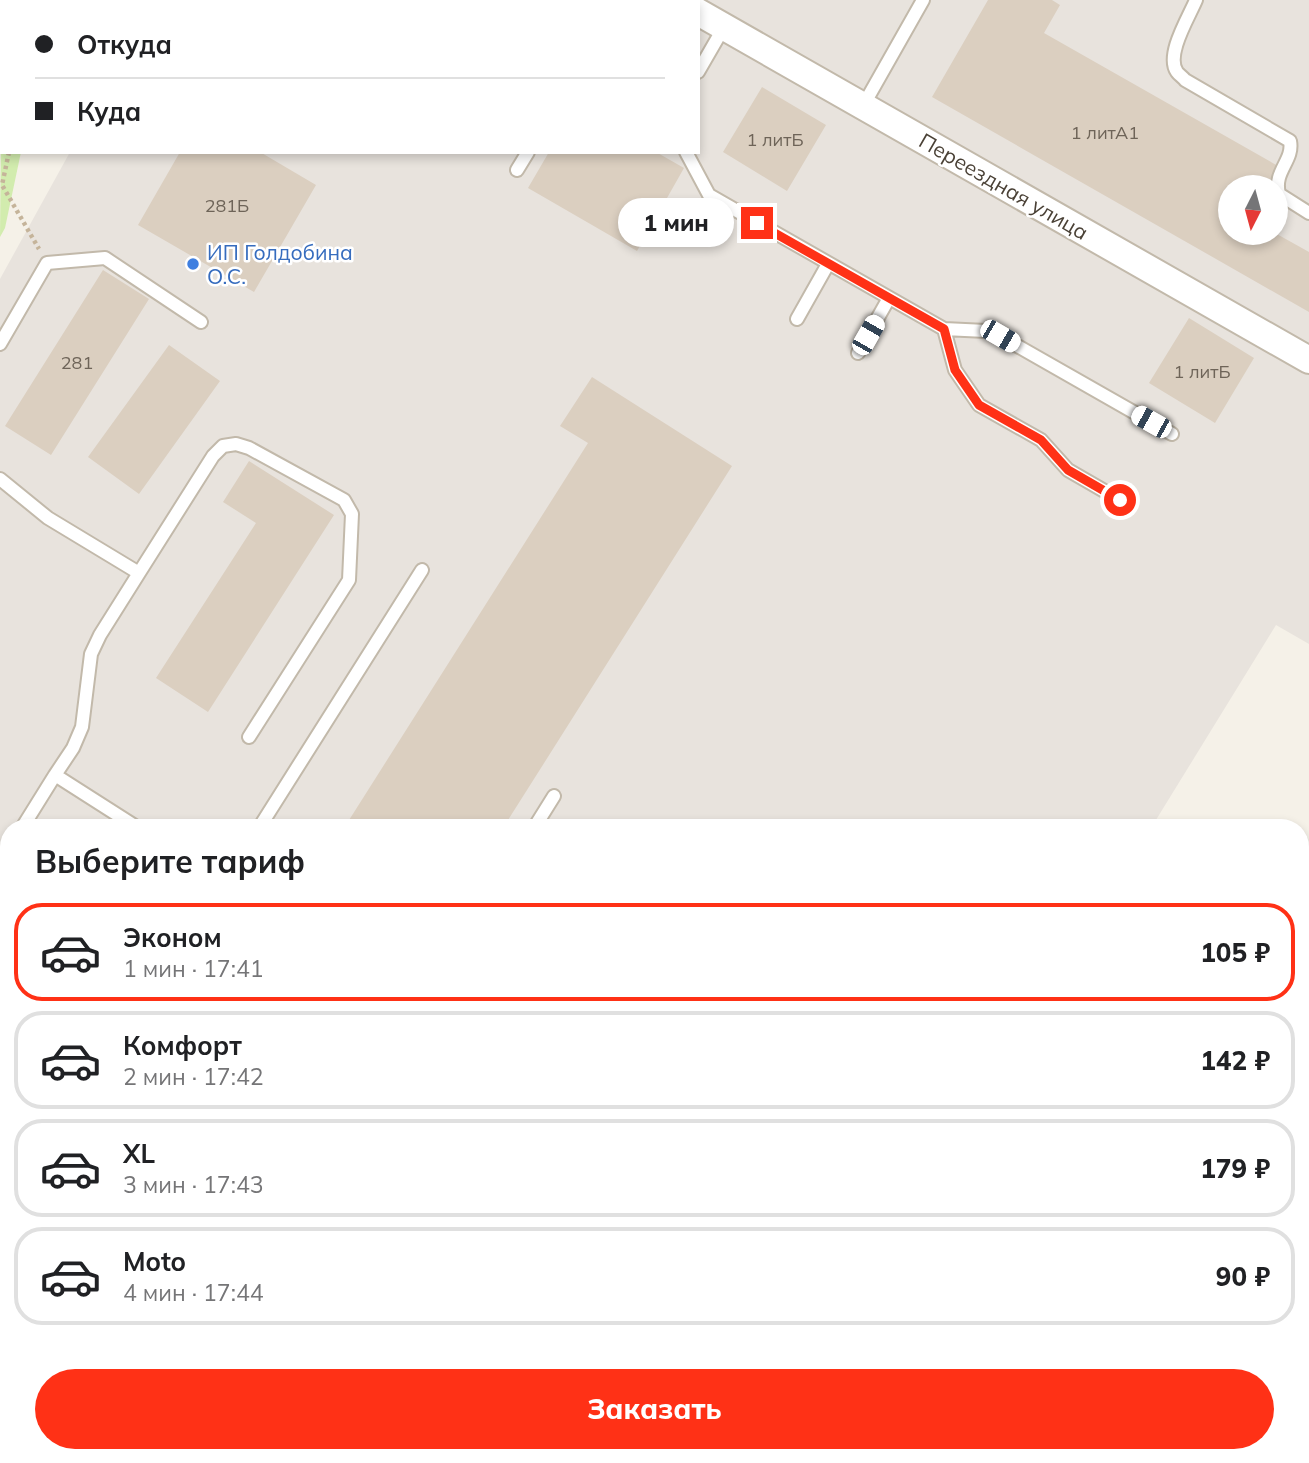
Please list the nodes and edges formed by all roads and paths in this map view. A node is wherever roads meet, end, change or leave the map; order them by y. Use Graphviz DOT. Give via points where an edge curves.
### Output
graph roads {
  1 [pos="923,0"];
  2 [pos="1196,0"];
  3 [pos="700,13"];
  4 [pos="724,27"];
  5 [pos="700,69"];
  6 [pos="863,106"];
  7 [pos="9,154"];
  8 [pos="527,154"];
  9 [pos="687,154"];
  10 [pos="517,170"];
  11 [pos="1309,214"];
  12 [pos="47,263"];
  13 [pos="828,264"];
  14 [pos="889,298"];
  15 [pos="797,319"];
  16 [pos="201,322"];
  17 [pos="944,329"];
  18 [pos="0,344"];
  19 [pos="858,353"];
  20 [pos="1309,360"];
  21 [pos="1172,434"];
  22 [pos="0,479"];
  23 [pos="1120,500"];
  24 [pos="422,570"];
  25 [pos="139,573"];
  26 [pos="249,737"];
  27 [pos="55,775"];
  28 [pos="554,796"];
  29 [pos="28,819"];
  30 [pos="124,819"];
  31 [pos="264,819"];
  32 [pos="540,819"];
  1 -- 6 [label="lane"];
  2 -- 11 [label="lane" via="1175,47 1176,71 1290,141 1290,155 1276,184 1279,194"];
  3 -- 4 [label="street, Переездная улица"];
  4 -- 5 [label="lane"];
  4 -- 6 [label="street, Переездная улица"];
  6 -- 20 [label="street, Переездная улица"];
  7 -- 12 [label="path" via="2,185"];
  8 -- 10 [label="lane"];
  9 -- 13 [label="lane" via="709,195"];
  12 -- 16 [label="lane" via="105,258"];
  12 -- 18 [label="lane"];
  13 -- 14 [label="lane"];
  13 -- 15 [label="lane"];
  14 -- 17 [label="lane"];
  14 -- 19 [label="lane"];
  17 -- 21 [label="lane" via="1000,336"];
  17 -- 23 [label="lane" via="955,370 979,405 1041,440 1068,470"];
  22 -- 25 [label="lane" via="48,519"];
  24 -- 31 [label="lane"];
  25 -- 26 [label="lane" via="223,446 249,448 344,500 352,514 349,580"];
  25 -- 27 [label="lane" via="91,654 82,727"];
  27 -- 29 [label="lane"];
  27 -- 30 [label="lane"];
  28 -- 32 [label="lane"];
}
